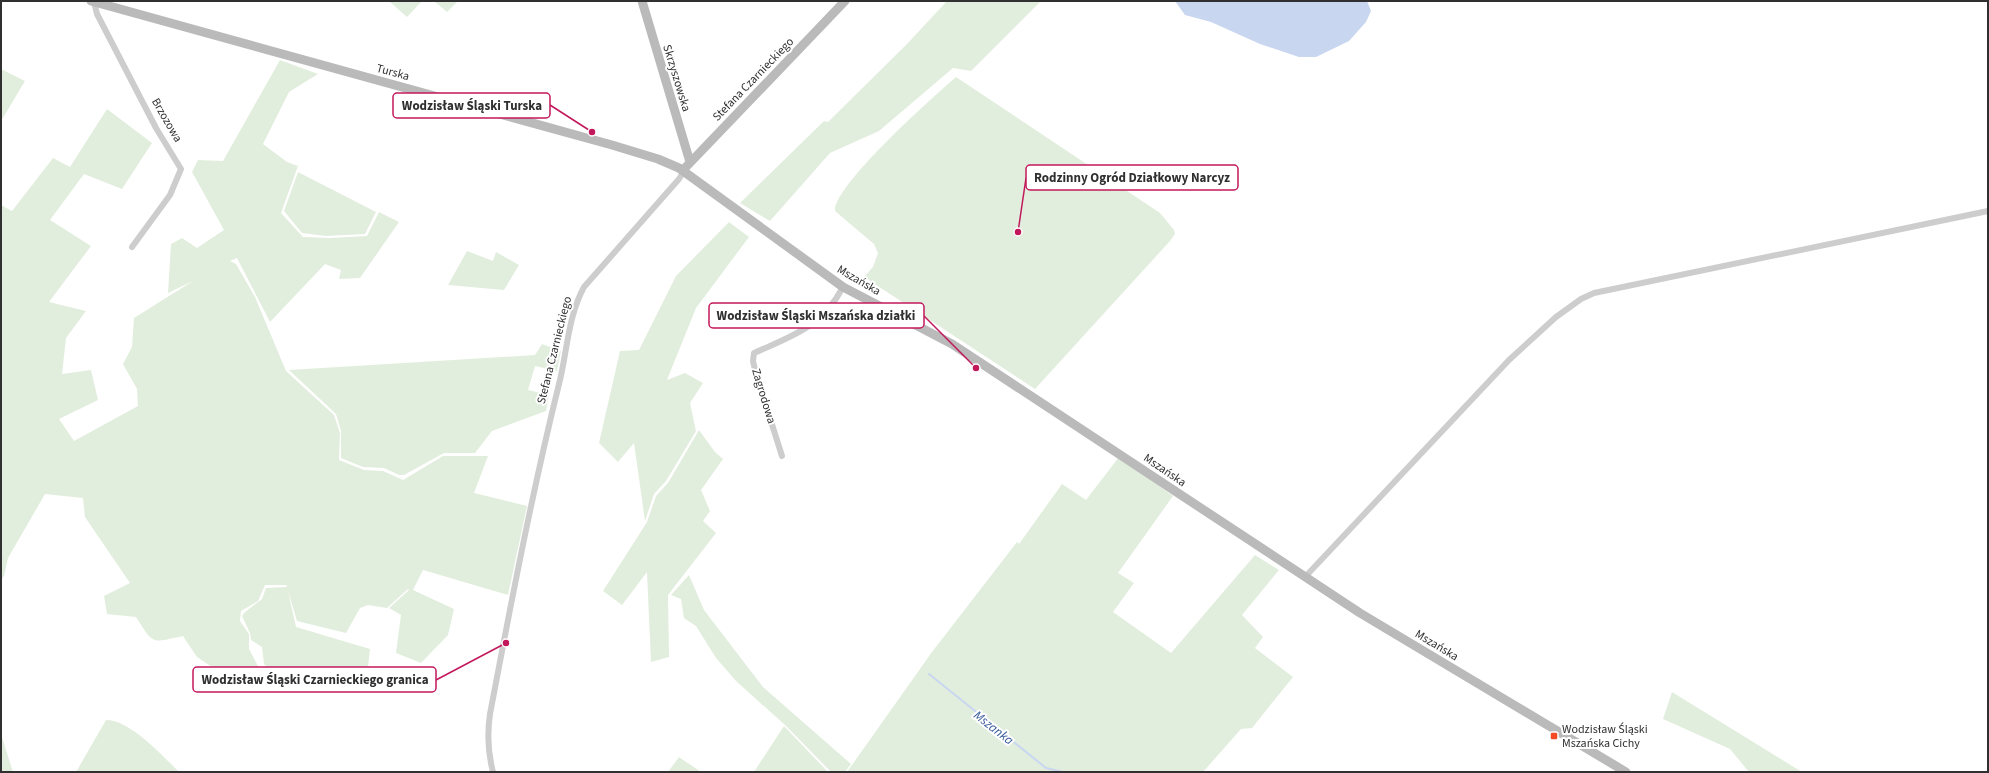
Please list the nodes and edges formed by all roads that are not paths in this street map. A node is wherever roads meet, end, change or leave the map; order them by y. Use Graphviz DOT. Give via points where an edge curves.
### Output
graph roads {
  1 [pos="642,1"];
  2 [pos="845,1"];
  3 [pos="99,3"];
  4 [pos="690,162"];
  5 [pos="684,171"];
  6 [pos="697,181"];
  7 [pos="1988,211"];
  8 [pos="132,248"];
  9 [pos="843,287"];
  10 [pos="782,456"];
  11 [pos="1305,577"];
  12 [pos="493,772"];
  13 [pos="1626,772"];
  1 -- 4 [label="street, Skrzyszowska"];
  2 -- 4 [label="street, Stefana Czarnieckiego"];
  3 -- 5 [label="street, Turska" via="612,145 661,160"];
  3 -- 8 [label="street, Brzozowa" via="97,14 138,94 181,169 170,195"];
  4 -- 5 [label="street, Stefana Czarnieckiego"];
  5 -- 6 [label="street, Turska"];
  5 -- 12 [label="street, Stefana Czarnieckiego" via="591,278 575,306 566,358 544,442 511,596 490,714 488,733"];
  6 -- 9 [label="street, Mszańska"];
  7 -- 11 [label="street" via="1594,293 1581,299 1556,317 1509,360"];
  9 -- 10 [label="street, Zagrodowa" via="822,317 800,332 754,352 756,374"];
  9 -- 11 [label="street, Mszańska" via="952,344"];
  11 -- 13 [label="street, Mszańska" via="1360,613"];
}
